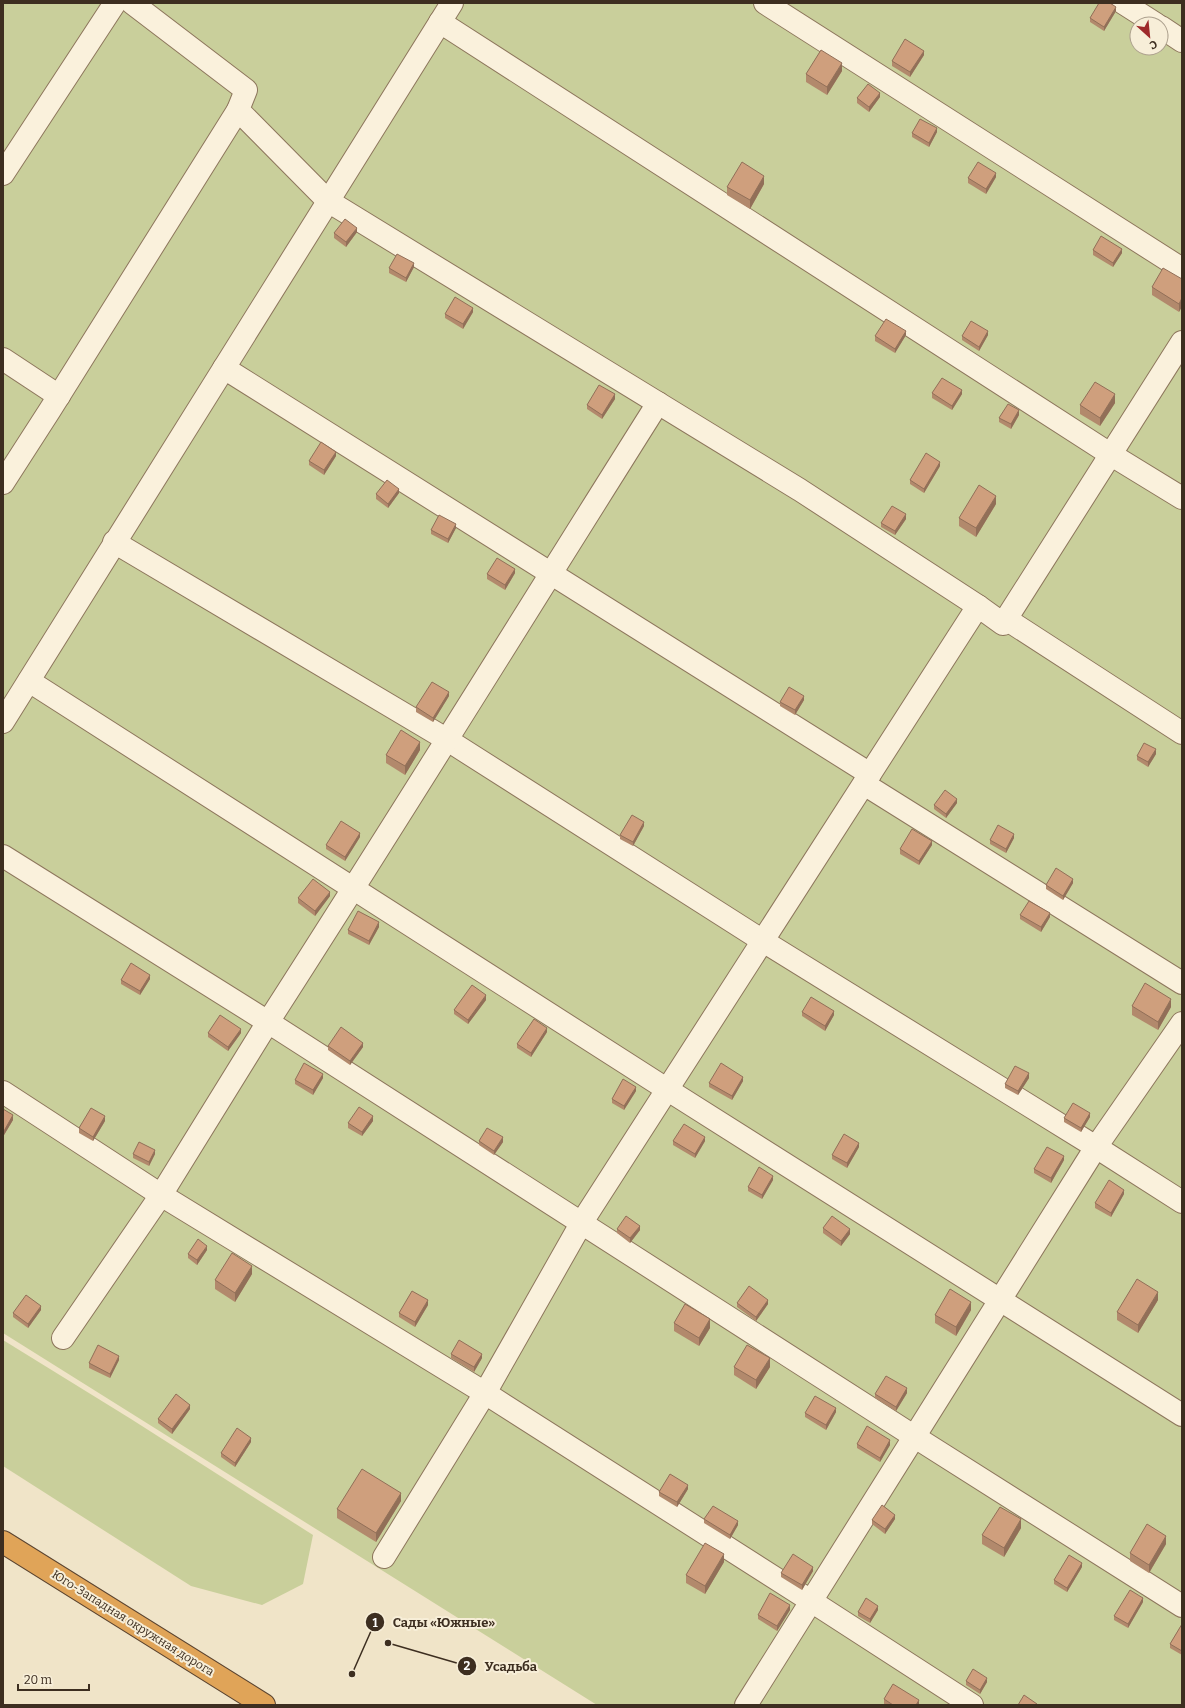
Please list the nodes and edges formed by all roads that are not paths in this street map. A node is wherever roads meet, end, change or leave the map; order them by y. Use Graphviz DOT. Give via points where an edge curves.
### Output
graph roads {
  1 [pos="115,3"];
  2 [pos="132,3"];
  3 [pos="452,3"];
  4 [pos="765,3"];
  5 [pos="1123,3"];
  6 [pos="1143,16"];
  7 [pos="440,22"];
  8 [pos="1169,32"];
  9 [pos="1182,41"];
  10 [pos="238,110"];
  11 [pos="3,174"];
  12 [pos="328,201"];
  13 [pos="1182,269"];
  14 [pos="1182,342"];
  15 [pos="3,359"];
  16 [pos="224,368"];
  17 [pos="59,396"];
  18 [pos="658,403"];
  19 [pos="1110,454"];
  20 [pos="3,483"];
  21 [pos="1182,498"];
  22 [pos="114,542"];
  23 [pos="551,572"];
  24 [pos="978,606"];
  25 [pos="1006,619"];
  26 [pos="29,681"];
  27 [pos="3,722"];
  28 [pos="1182,733"];
  29 [pos="446,739"];
  30 [pos="867,779"];
  31 [pos="3,856"];
  32 [pos="354,889"];
  33 [pos="763,941"];
  34 [pos="1182,983"];
  35 [pos="268,1022"];
  36 [pos="1182,1023"];
  37 [pos="668,1090"];
  38 [pos="3,1092"];
  39 [pos="1096,1147"];
  40 [pos="161,1195"];
  41 [pos="1182,1202"];
  42 [pos="582,1222"];
  43 [pos="1001,1300"];
  44 [pos="63,1338"];
  45 [pos="485,1393"];
  46 [pos="1182,1415"];
  47 [pos="915,1437"];
  48 [pos="3,1542"];
  49 [pos="384,1557"];
  50 [pos="811,1601"];
  51 [pos="1182,1606"];
  52 [pos="264,1705"];
  53 [pos="746,1705"];
  54 [pos="972,1705"];
  1 -- 11 [label="street"];
  2 -- 10 [label="street" via="246,90"];
  3 -- 7 [label="street"];
  4 -- 13 [label="street"];
  5 -- 6 [label="street"];
  7 -- 12 [label="street"];
  7 -- 19 [label="street"];
  8 -- 9 [label="street"];
  10 -- 12 [label="street"];
  10 -- 17 [label="street"];
  12 -- 16 [label="street"];
  12 -- 18 [label="street"];
  14 -- 19 [label="street"];
  15 -- 17 [label="street"];
  16 -- 22 [label="street"];
  16 -- 23 [label="street"];
  17 -- 20 [label="street"];
  18 -- 23 [label="street"];
  18 -- 24 [label="street" via="800,490"];
  19 -- 21 [label="street"];
  19 -- 25 [label="street"];
  22 -- 26 [label="street"];
  22 -- 29 [label="street"];
  23 -- 29 [label="street"];
  23 -- 30 [label="street"];
  24 -- 25 [label="street" via="1003,624"];
  24 -- 30 [label="street"];
  25 -- 28 [label="street"];
  26 -- 27 [label="street"];
  26 -- 32 [label="street"];
  29 -- 32 [label="street"];
  29 -- 33 [label="street"];
  30 -- 33 [label="street"];
  30 -- 34 [label="street"];
  31 -- 35 [label="street"];
  32 -- 35 [label="street"];
  32 -- 37 [label="street"];
  33 -- 37 [label="street"];
  33 -- 39 [label="street"];
  35 -- 40 [label="street"];
  35 -- 42 [label="street"];
  36 -- 39 [label="street"];
  37 -- 42 [label="street"];
  37 -- 43 [label="street"];
  38 -- 40 [label="street"];
  39 -- 41 [label="street"];
  39 -- 43 [label="street"];
  40 -- 44 [label="street"];
  40 -- 45 [label="street"];
  42 -- 45 [label="street"];
  42 -- 47 [label="street"];
  43 -- 46 [label="street"];
  43 -- 47 [label="street"];
  45 -- 49 [label="street"];
  45 -- 50 [label="street"];
  47 -- 50 [label="street"];
  47 -- 51 [label="street"];
  48 -- 52 [label="highway, Юго-Западная окружная дорога"];
  50 -- 53 [label="street"];
  50 -- 54 [label="street"];
}
